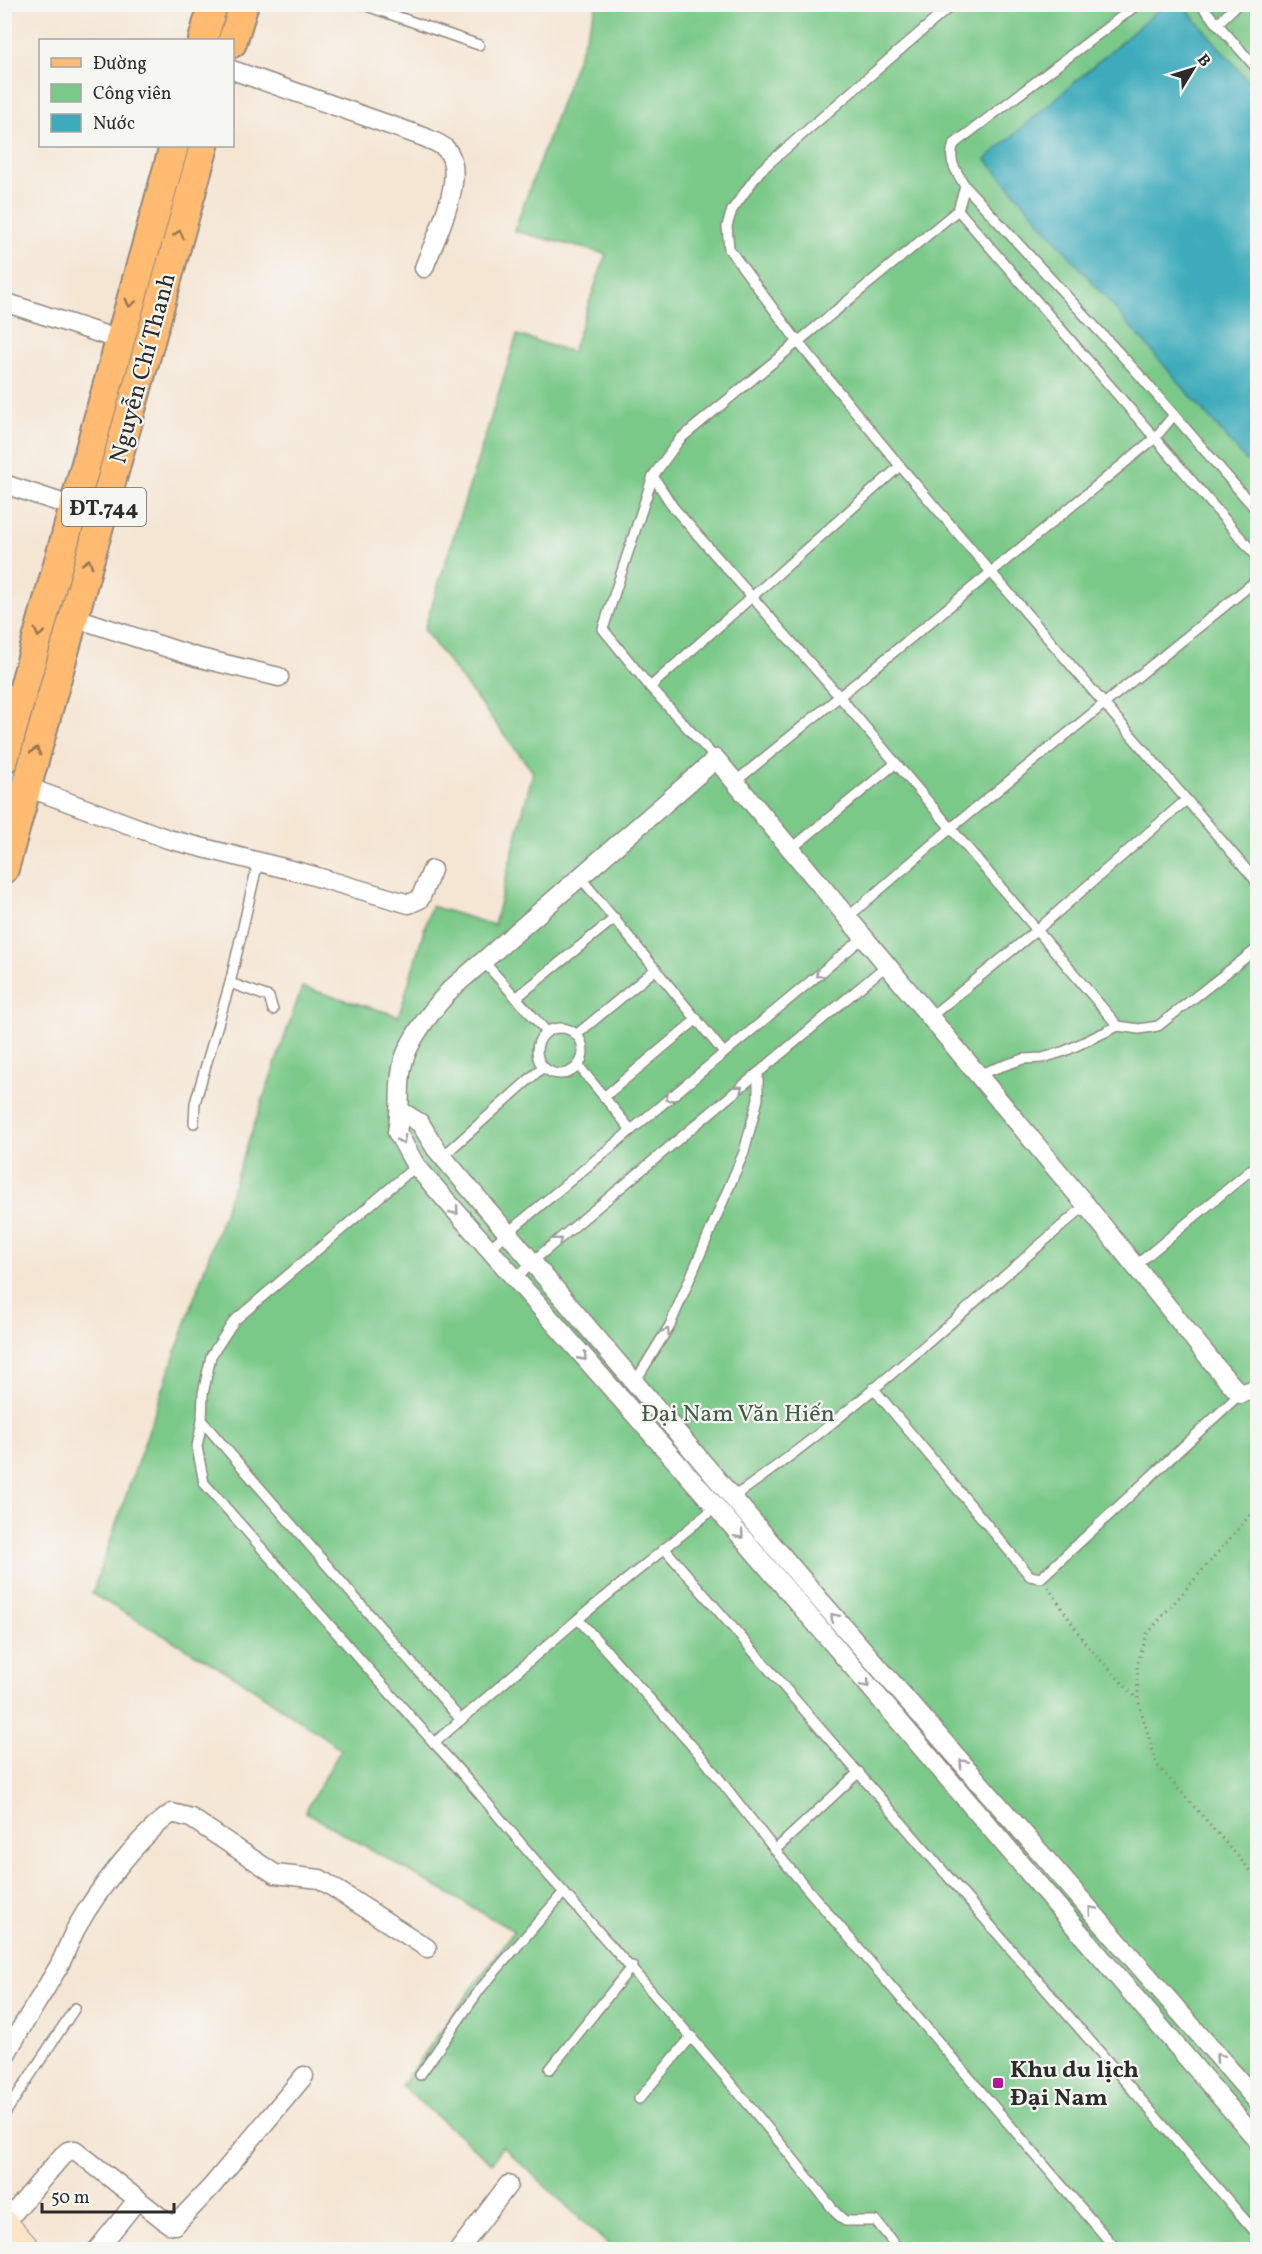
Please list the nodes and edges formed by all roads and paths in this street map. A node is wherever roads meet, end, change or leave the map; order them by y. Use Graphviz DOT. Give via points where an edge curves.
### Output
graph roads {
  1 [pos="213,4"];
  2 [pos="244,4"];
  3 [pos="361,4"];
  4 [pos="953,4"];
  5 [pos="1138,4"];
  6 [pos="1200,4"];
  7 [pos="1238,4"];
  8 [pos="1217,24"];
  9 [pos="203,39"];
  10 [pos="233,39"];
  11 [pos="479,45"];
  12 [pos="1257,70"];
  13 [pos="234,71"];
  14 [pos="174,147"];
  15 [pos="204,147"];
  16 [pos="965,186"];
  17 [pos="958,210"];
  18 [pos="424,268"];
  19 [pos="4,302"];
  20 [pos="120,340"];
  21 [pos="798,342"];
  22 [pos="148,349"];
  23 [pos="1174,415"];
  24 [pos="1155,438"];
  25 [pos="900,466"];
  26 [pos="653,476"];
  27 [pos="4,484"];
  28 [pos="74,507"];
  29 [pos="1257,512"];
  30 [pos="1257,558"];
  31 [pos="990,571"];
  32 [pos="1257,579"];
  33 [pos="752,597"];
  34 [pos="74,617"];
  35 [pos="279,677"];
  36 [pos="650,687"];
  37 [pos="839,696"];
  38 [pos="1104,703"];
  39 [pos="4,759"];
  40 [pos="716,759"];
  41 [pos="896,763"];
  42 [pos="735,782"];
  43 [pos="16,783"];
  44 [pos="1186,800"];
  45 [pos="951,828"];
  46 [pos="791,849"];
  47 [pos="258,862"];
  48 [pos="4,868"];
  49 [pos="432,870"];
  50 [pos="580,877"];
  51 [pos="1257,883"];
  52 [pos="848,917"];
  53 [pos="615,918"];
  54 [pos="1037,930"];
  55 [pos="864,937"];
  56 [pos="1257,948"];
  57 [pos="483,961"];
  58 [pos="887,965"];
  59 [pos="656,969"];
  60 [pos="230,983"];
  61 [pos="516,998"];
  62 [pos="273,1010"];
  63 [pos="930,1017"];
  64 [pos="697,1019"];
  65 [pos="1118,1026"];
  66 [pos="547,1032"];
  67 [pos="576,1035"];
  68 [pos="724,1053"];
  69 [pos="578,1065"];
  70 [pos="543,1067"];
  71 [pos="758,1073"];
  72 [pos="976,1075"];
  73 [pos="604,1097"];
  74 [pos="402,1112"];
  75 [pos="194,1123"];
  76 [pos="631,1130"];
  77 [pos="442,1157"];
  78 [pos="1257,1164"];
  79 [pos="417,1166"];
  80 [pos="1086,1205"];
  81 [pos="508,1232"];
  82 [pos="488,1249"];
  83 [pos="533,1261"];
  84 [pos="1135,1266"];
  85 [pos="515,1281"];
  86 [pos="635,1382"];
  87 [pos="873,1388"];
  88 [pos="1257,1388"];
  89 [pos="1240,1394"];
  90 [pos="202,1422"];
  91 [pos="733,1497"];
  92 [pos="1257,1506"];
  93 [pos="716,1507"];
  94 [pos="664,1548"];
  95 [pos="1041,1578"];
  96 [pos="578,1619"];
  97 [pos="1138,1700"];
  98 [pos="461,1720"];
  99 [pos="434,1743"];
  100 [pos="860,1772"];
  101 [pos="775,1850"];
  102 [pos="1257,1879"];
  103 [pos="564,1892"];
  104 [pos="427,1948"];
  105 [pos="632,1966"];
  106 [pos="75,2008"];
  107 [pos="692,2036"];
  108 [pos="4,2058"];
  109 [pos="550,2069"];
  110 [pos="420,2075"];
  111 [pos="304,2076"];
  112 [pos="639,2099"];
  113 [pos="1257,2102"];
  114 [pos="4,2115"];
  115 [pos="1257,2141"];
  116 [pos="508,2185"];
  117 [pos="138,2199"];
  118 [pos="5,2223"];
  119 [pos="1257,2235"];
  120 [pos="28,2250"];
  121 [pos="97,2250"];
  122 [pos="459,2250"];
  123 [pos="899,2250"];
  124 [pos="1117,2250"];
  1 -- 9 [label="main road"];
  2 -- 10 [label="main road"];
  3 -- 11 [label="lane"];
  4 -- 21 [label="lane" via="760,171 732,210 727,226 729,249"];
  5 -- 16 [label="lane" via="954,144 951,161"];
  6 -- 8 [label="lane"];
  7 -- 8 [label="lane"];
  8 -- 12 [label="lane"];
  13 -- 18 [label="street" via="424,137 445,149 455,167 452,194"];
  14 -- 20 [label="main road, Nguyễn Chí Thanh / ĐT.744, one-way"];
  22 -- 15 [label="main road, Nguyễn Chí Thanh / ĐT.744, one-way"];
  16 -- 17 [label="lane"];
  16 -- 23 [label="lane"];
  17 -- 21 [label="lane"];
  17 -- 24 [label="lane"];
  19 -- 20 [label="street"];
  20 -- 22 [label="main road"];
  20 -- 28 [label="main road, Nguyễn Chí Thanh / ĐT.744"];
  21 -- 25 [label="lane"];
  21 -- 26 [label="lane" via="680,439"];
  34 -- 22 [label="main road, Nguyễn Chí Thanh / ĐT.744, one-way"];
  23 -- 24 [label="lane"];
  23 -- 29 [label="lane"];
  24 -- 30 [label="lane"];
  24 -- 31 [label="lane"];
  25 -- 31 [label="lane"];
  25 -- 33 [label="lane"];
  26 -- 33 [label="lane" via="673,507"];
  26 -- 36 [label="lane" via="603,629"];
  27 -- 28 [label="street"];
  28 -- 39 [label="main road, Nguyễn Chí Thanh / ĐT.744, one-way"];
  31 -- 37 [label="lane"];
  31 -- 38 [label="lane"];
  32 -- 38 [label="lane"];
  33 -- 36 [label="lane"];
  33 -- 37 [label="lane"];
  34 -- 35 [label="street" via="196,657"];
  43 -- 34 [label="main road, Nguyễn Chí Thanh / ĐT.744, one-way"];
  36 -- 40 [label="lane"];
  37 -- 41 [label="lane"];
  37 -- 42 [label="lane"];
  38 -- 44 [label="lane"];
  38 -- 45 [label="lane"];
  40 -- 42 [label="street"];
  40 -- 50 [label="street"];
  41 -- 45 [label="lane"];
  41 -- 46 [label="lane"];
  42 -- 46 [label="street"];
  43 -- 47 [label="street" via="168,839"];
  43 -- 48 [label="main road, Nguyễn Chí Thanh / ĐT.744"];
  44 -- 51 [label="lane"];
  44 -- 54 [label="lane"];
  45 -- 52 [label="lane"];
  45 -- 54 [label="lane"];
  46 -- 52 [label="street"];
  47 -- 49 [label="street" via="409,904 420,898"];
  47 -- 60 [label="lane"];
  50 -- 53 [label="lane"];
  50 -- 57 [label="street"];
  52 -- 55 [label="street"];
  53 -- 59 [label="lane"];
  53 -- 61 [label="lane"];
  54 -- 63 [label="lane"];
  54 -- 65 [label="lane"];
  55 -- 58 [label="street"];
  55 -- 68 [label="lane, one-way"];
  56 -- 65 [label="lane" via="1158,1026"];
  57 -- 61 [label="lane"];
  57 -- 74 [label="street" via="434,1007 403,1062"];
  58 -- 63 [label="street"];
  58 -- 71 [label="lane"];
  59 -- 64 [label="lane"];
  59 -- 67 [label="lane"];
  60 -- 62 [label="lane" via="269,997"];
  60 -- 75 [label="lane" via="195,1103"];
  61 -- 66 [label="lane"];
  63 -- 72 [label="street"];
  64 -- 68 [label="lane"];
  64 -- 73 [label="lane"];
  65 -- 72 [label="lane" via="1065,1051 1023,1059"];
  66 -- 67 [label="lane" via="562,1028"];
  66 -- 70 [label="lane" via="538,1044"];
  67 -- 69 [label="lane" via="583,1050"];
  68 -- 76 [label="lane, one-way"];
  69 -- 70 [label="lane" via="557,1074"];
  69 -- 73 [label="lane"];
  70 -- 77 [label="lane"];
  83 -- 71 [label="lane, one-way"];
  86 -- 71 [label="lane, one-way" via="670,1325 744,1152 758,1099"];
  72 -- 80 [label="street"];
  73 -- 76 [label="lane"];
  74 -- 77 [label="street" via="420,1123"];
  74 -- 79 [label="street, one-way" via="397,1132"];
  76 -- 81 [label="lane"];
  77 -- 81 [label="street"];
  78 -- 84 [label="lane"];
  79 -- 82 [label="street, one-way"];
  79 -- 90 [label="lane" via="234,1321 211,1356"];
  80 -- 84 [label="street"];
  80 -- 87 [label="lane"];
  81 -- 82 [label="lane"];
  81 -- 83 [label="street"];
  82 -- 85 [label="street"];
  83 -- 85 [label="lane"];
  83 -- 86 [label="street"];
  84 -- 89 [label="street"];
  85 -- 93 [label="street, one-way"];
  86 -- 91 [label="street"];
  87 -- 91 [label="lane"];
  87 -- 95 [label="lane" via="1029,1576"];
  88 -- 89 [label="street"];
  89 -- 95 [label="lane"];
  90 -- 98 [label="lane"];
  90 -- 99 [label="lane" via="197,1447 204,1483"];
  91 -- 93 [label="lane"];
  113 -- 91 [label="street, one-way"];
  92 -- 97 [label="path" via="1147,1634 1137,1665"];
  93 -- 94 [label="lane"];
  93 -- 115 [label="street, one-way"];
  94 -- 96 [label="lane"];
  94 -- 100 [label="lane"];
  95 -- 97 [label="path" via="1085,1643"];
  96 -- 98 [label="lane"];
  96 -- 101 [label="lane" via="702,1757"];
  97 -- 102 [label="path" via="1157,1765"];
  98 -- 99 [label="lane"];
  99 -- 103 [label="lane"];
  100 -- 101 [label="lane"];
  100 -- 119 [label="lane"];
  101 -- 124 [label="lane"];
  103 -- 105 [label="lane"];
  103 -- 110 [label="lane" via="481,1988"];
  104 -- 108 [label="street" via="320,1879 275,1874 191,1818 172,1813 160,1821 115,1873 77,1925 57,1970"];
  105 -- 107 [label="lane"];
  105 -- 109 [label="lane"];
  106 -- 114 [label="lane"];
  107 -- 112 [label="lane"];
  107 -- 123 [label="lane" via="836,2212 845,2221 876,2221"];
  111 -- 117 [label="street" via="175,2225"];
  116 -- 122 [label="street"];
  117 -- 118 [label="street" via="75,2150 68,2151"];
  117 -- 121 [label="street"];
  118 -- 120 [label="main road"];
}
